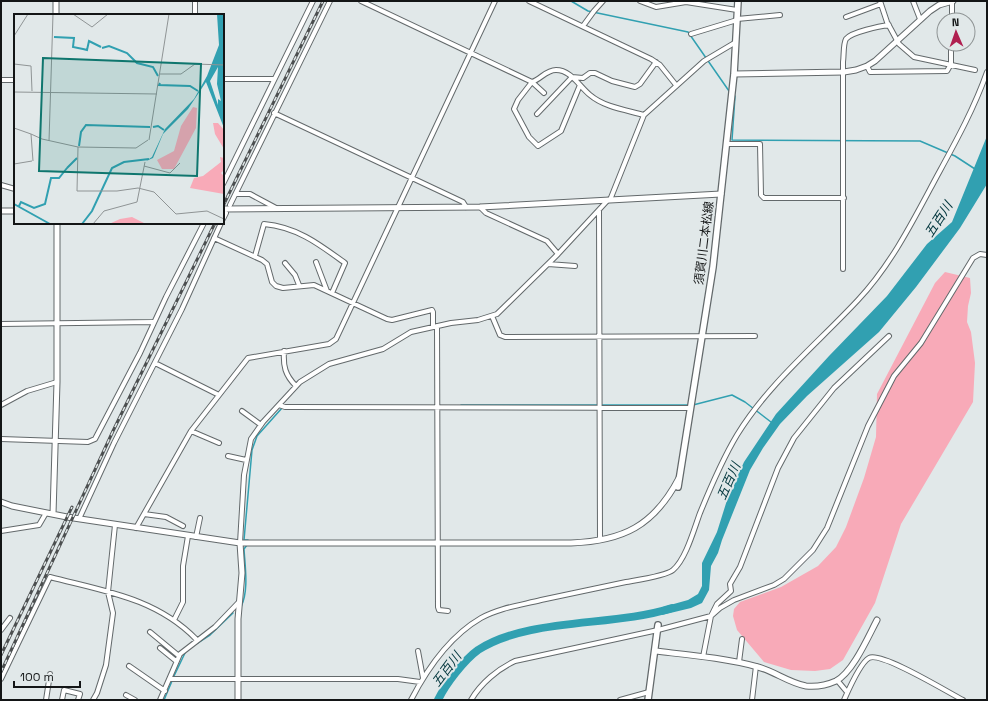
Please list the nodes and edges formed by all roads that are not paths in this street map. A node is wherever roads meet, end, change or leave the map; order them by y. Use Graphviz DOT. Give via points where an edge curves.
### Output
graph roads {
  1 [pos="56,1"];
  2 [pos="195,1"];
  3 [pos="313,1"];
  4 [pos="330,1"];
  5 [pos="362,1"];
  6 [pos="495,1"];
  7 [pos="529,1"];
  8 [pos="603,1"];
  9 [pos="640,1"];
  10 [pos="738,1"];
  11 [pos="912,1"];
  12 [pos="952,1"];
  13 [pos="880,3"];
  14 [pos="736,10"];
  15 [pos="952,12"];
  16 [pos="56,14"];
  17 [pos="195,14"];
  18 [pos="780,15"];
  19 [pos="846,17"];
  20 [pos="737,19"];
  21 [pos="920,19"];
  22 [pos="889,25"];
  23 [pos="583,26"];
  24 [pos="691,34"];
  25 [pos="898,40"];
  26 [pos="737,42"];
  27 [pos="950,52"];
  28 [pos="472,53"];
  29 [pos="656,62"];
  30 [pos="951,64"];
  31 [pos="867,66"];
  32 [pos="975,70"];
  33 [pos="844,72"];
  34 [pos="987,72"];
  35 [pos="734,74"];
  36 [pos="572,77"];
  37 [pos="274,78"];
  38 [pos="224,79"];
  39 [pos="1,80"];
  40 [pos="14,80"];
  41 [pos="532,82"];
  42 [pos="580,85"];
  43 [pos="676,85"];
  44 [pos="544,93"];
  45 [pos="274,113"];
  46 [pos="537,114"];
  47 [pos="644,114"];
  48 [pos="728,144"];
  49 [pos="412,178"];
  50 [pos="224,182"];
  51 [pos="1,185"];
  52 [pos="14,189"];
  53 [pos="236,194"];
  54 [pos="722,194"];
  55 [pos="844,198"];
  56 [pos="609,200"];
  57 [pos="466,207"];
  58 [pos="480,207"];
  59 [pos="276,208"];
  60 [pos="398,208"];
  61 [pos="227,209"];
  62 [pos="1,211"];
  63 [pos="14,211"];
  64 [pos="599,211"];
  65 [pos="57,224"];
  66 [pos="203,224"];
  67 [pos="221,224"];
  68 [pos="214,238"];
  69 [pos="558,254"];
  70 [pos="987,255"];
  71 [pos="255,256"];
  72 [pos="316,262"];
  73 [pos="285,263"];
  74 [pos="548,264"];
  75 [pos="574,266"];
  76 [pos="843,269"];
  77 [pos="299,285"];
  78 [pos="327,291"];
  79 [pos="332,293"];
  80 [pos="353,303"];
  81 [pos="492,316"];
  82 [pos="153,322"];
  83 [pos="58,323"];
  84 [pos="1,324"];
  85 [pos="435,326"];
  86 [pos="755,336"];
  87 [pos="889,336"];
  88 [pos="701,337"];
  89 [pos="598,338"];
  90 [pos="284,351"];
  91 [pos="155,363"];
  92 [pos="57,382"];
  93 [pos="296,386"];
  94 [pos="219,395"];
  95 [pos="1,405"];
  96 [pos="279,405"];
  97 [pos="437,407"];
  98 [pos="599,407"];
  99 [pos="691,408"];
  100 [pos="242,411"];
  101 [pos="260,425"];
  102 [pos="191,431"];
  103 [pos="1,439"];
  104 [pos="56,441"];
  105 [pos="219,443"];
  106 [pos="228,456"];
  107 [pos="246,460"];
  108 [pos="679,478"];
  109 [pos="678,487"];
  110 [pos="1,502"];
  111 [pos="46,513"];
  112 [pos="53,514"];
  113 [pos="144,514"];
  114 [pos="200,518"];
  115 [pos="79,519"];
  116 [pos="115,525"];
  117 [pos="183,526"];
  118 [pos="136,528"];
  119 [pos="1,531"];
  120 [pos="188,536"];
  121 [pos="196,537"];
  122 [pos="600,540"];
  123 [pos="240,543"];
  124 [pos="438,543"];
  125 [pos="108,592"];
  126 [pos="239,602"];
  127 [pos="448,611"];
  128 [pos="711,616"];
  129 [pos="10,618"];
  130 [pos="174,620"];
  131 [pos="877,620"];
  132 [pos="658,628"];
  133 [pos="1,630"];
  134 [pos="150,632"];
  135 [pos="742,639"];
  136 [pos="196,640"];
  137 [pos="160,648"];
  138 [pos="418,651"];
  139 [pos="655,651"];
  140 [pos="179,656"];
  141 [pos="703,657"];
  142 [pos="176,661"];
  143 [pos="739,662"];
  144 [pos="129,666"];
  145 [pos="756,666"];
  146 [pos="50,674"];
  147 [pos="423,678"];
  148 [pos="1,679"];
  149 [pos="170,679"];
  150 [pos="238,679"];
  151 [pos="837,680"];
  152 [pos="420,682"];
  153 [pos="165,691"];
  154 [pos="649,692"];
  155 [pos="847,692"];
  156 [pos="126,695"];
  157 [pos="46,700"];
  158 [pos="62,700"];
  159 [pos="78,700"];
  160 [pos="93,700"];
  161 [pos="135,700"];
  162 [pos="160,700"];
  163 [pos="238,700"];
  164 [pos="411,700"];
  165 [pos="471,700"];
  166 [pos="620,700"];
  167 [pos="648,700"];
  168 [pos="752,700"];
  169 [pos="844,700"];
  170 [pos="963,700"];
  1 -- 16 [label="street"];
  2 -- 17 [label="street"];
  3 -- 37 [label="street"];
  4 -- 45 [label="street"];
  5 -- 28 [label="street"];
  6 -- 28 [label="street"];
  7 -- 23 [label="street"];
  8 -- 23 [label="street"];
  9 -- 14 [label="street" via="656,7 686,2"];
  10 -- 14 [label="main road, 須賀川二本松線"];
  11 -- 21 [label="street"];
  12 -- 15 [label="street"];
  12 -- 21 [label="street" via="939,5"];
  13 -- 19 [label="street"];
  13 -- 22 [label="street"];
  14 -- 20 [label="main road, 須賀川二本松線"];
  18 -- 20 [label="street"];
  20 -- 24 [label="street"];
  20 -- 26 [label="main road, 須賀川二本松線"];
  21 -- 25 [label="street"];
  22 -- 25 [label="street"];
  22 -- 33 [label="street" via="847,38"];
  23 -- 29 [label="street"];
  25 -- 30 [label="street" via="914,57"];
  25 -- 31 [label="street"];
  26 -- 35 [label="main road, 須賀川二本松線"];
  26 -- 43 [label="street" via="704,61"];
  27 -- 30 [label="street"];
  28 -- 41 [label="street"];
  28 -- 49 [label="street"];
  29 -- 36 [label="street" via="635,87 595,73 583,78"];
  29 -- 43 [label="street"];
  30 -- 31 [label="street" via="948,70 940,71 870,72"];
  30 -- 32 [label="street"];
  31 -- 33 [label="street"];
  33 -- 35 [label="street"];
  33 -- 55 [label="street"];
  34 -- 147 [label="street" via="963,129 897,249 858,300 777,382 737,435 716,474 683,556 673,570 665,575 649,576 571,593 489,614 470,625 457,637"];
  35 -- 48 [label="main road, 須賀川二本松線"];
  36 -- 41 [label="street" via="564,71 552,70"];
  36 -- 42 [label="street"];
  36 -- 46 [label="street"];
  37 -- 38 [label="street"];
  37 -- 50 [label="street"];
  39 -- 40 [label="street"];
  41 -- 42 [label="street" via="518,100 514,111 529,137 538,146 561,131"];
  41 -- 44 [label="street"];
  42 -- 47 [label="street" via="598,101"];
  43 -- 47 [label="street"];
  45 -- 49 [label="street"];
  45 -- 53 [label="street"];
  47 -- 56 [label="street"];
  48 -- 54 [label="main road, 須賀川二本松線"];
  48 -- 55 [label="street" via="760,144 761,195 764,198"];
  49 -- 57 [label="street" via="463,202"];
  49 -- 60 [label="street"];
  51 -- 52 [label="street"];
  53 -- 59 [label="street" via="250,194"];
  53 -- 61 [label="street"];
  54 -- 56 [label="street"];
  54 -- 88 [label="main road, 須賀川二本松線"];
  55 -- 76 [label="street"];
  56 -- 58 [label="street"];
  56 -- 64 [label="street"];
  57 -- 58 [label="street"];
  57 -- 60 [label="street"];
  58 -- 69 [label="street" via="546,241"];
  59 -- 60 [label="street"];
  59 -- 61 [label="street"];
  60 -- 80 [label="street"];
  62 -- 63 [label="street"];
  64 -- 69 [label="street"];
  64 -- 89 [label="street"];
  65 -- 83 [label="street"];
  66 -- 82 [label="street"];
  67 -- 68 [label="street"];
  68 -- 71 [label="street"];
  68 -- 91 [label="street"];
  69 -- 74 [label="street"];
  70 -- 128 [label="street" via="980,254 973,258 923,340 894,376 868,426 826,528 813,550 784,579 734,600"];
  71 -- 77 [label="street" via="266,264 276,286 283,288"];
  71 -- 79 [label="street" via="264,224 289,229 308,237 345,263"];
  72 -- 78 [label="street"];
  73 -- 77 [label="street"];
  74 -- 75 [label="street"];
  74 -- 81 [label="street"];
  77 -- 78 [label="street" via="314,285"];
  78 -- 79 [label="street"];
  79 -- 80 [label="street"];
  80 -- 85 [label="street" via="392,320 432,310"];
  80 -- 90 [label="street" via="333,342"];
  81 -- 85 [label="street"];
  81 -- 89 [label="street" via="500,335 505,337"];
  82 -- 83 [label="street"];
  82 -- 104 [label="street" via="140,353 95,439 88,442"];
  83 -- 84 [label="street"];
  83 -- 92 [label="street"];
  85 -- 93 [label="street" via="411,332 379,351 329,364"];
  85 -- 97 [label="street"];
  86 -- 88 [label="street"];
  87 -- 128 [label="street" via="834,388 794,438 778,468 740,567 730,584 731,591 717,604"];
  88 -- 89 [label="street"];
  88 -- 99 [label="main road, 須賀川二本松線"];
  89 -- 98 [label="street"];
  90 -- 93 [label="street" via="284,368"];
  90 -- 94 [label="street" via="248,358"];
  91 -- 94 [label="street"];
  91 -- 115 [label="street"];
  92 -- 95 [label="street" via="27,390"];
  92 -- 104 [label="street"];
  93 -- 96 [label="street"];
  94 -- 102 [label="street"];
  96 -- 97 [label="street" via="292,408"];
  96 -- 101 [label="street"];
  97 -- 98 [label="street"];
  97 -- 124 [label="street"];
  98 -- 99 [label="street"];
  98 -- 122 [label="street"];
  99 -- 108 [label="main road, 須賀川二本松線"];
  100 -- 101 [label="street"];
  101 -- 107 [label="street" via="253,435"];
  102 -- 105 [label="street"];
  102 -- 113 [label="street"];
  103 -- 104 [label="street"];
  104 -- 112 [label="street"];
  106 -- 107 [label="street"];
  107 -- 123 [label="street"];
  108 -- 109 [label="main road, 須賀川二本松線"];
  108 -- 122 [label="street" via="664,504 647,521 623,534"];
  110 -- 111 [label="street"];
  111 -- 112 [label="street"];
  111 -- 119 [label="street" via="40,525"];
  112 -- 115 [label="street"];
  113 -- 117 [label="street" via="166,517"];
  113 -- 118 [label="street"];
  114 -- 121 [label="street"];
  115 -- 116 [label="street"];
  116 -- 118 [label="street"];
  116 -- 125 [label="street"];
  118 -- 120 [label="street"];
  120 -- 121 [label="street"];
  120 -- 130 [label="street" via="183,566 183,602"];
  121 -- 123 [label="street"];
  122 -- 124 [label="street" via="571,543"];
  123 -- 124 [label="street"];
  123 -- 126 [label="street" via="242,573"];
  124 -- 127 [label="street" via="438,607 439,610"];
  125 -- 130 [label="street" via="146,603"];
  125 -- 148 [label="street" via="50,577"];
  125 -- 160 [label="street" via="113,613 106,665"];
  126 -- 136 [label="street" via="225,618"];
  126 -- 150 [label="street"];
  128 -- 132 [label="street"];
  128 -- 141 [label="street"];
  129 -- 133 [label="street"];
  130 -- 136 [label="street"];
  131 -- 151 [label="street" via="852,664"];
  132 -- 139 [label="main road"];
  132 -- 165 [label="street" via="515,662 484,683"];
  134 -- 140 [label="street"];
  135 -- 143 [label="street"];
  136 -- 140 [label="street" via="183,649"];
  137 -- 142 [label="street"];
  138 -- 147 [label="street"];
  139 -- 141 [label="street"];
  139 -- 154 [label="main road"];
  140 -- 142 [label="street"];
  141 -- 143 [label="street"];
  142 -- 149 [label="street"];
  143 -- 145 [label="street"];
  144 -- 153 [label="street"];
  145 -- 151 [label="street" via="808,686 820,686"];
  145 -- 168 [label="street"];
  146 -- 157 [label="street"];
  147 -- 152 [label="street"];
  149 -- 150 [label="street"];
  149 -- 153 [label="street"];
  150 -- 152 [label="street" via="398,679"];
  150 -- 163 [label="street"];
  151 -- 155 [label="street"];
  152 -- 164 [label="street"];
  153 -- 162 [label="street"];
  154 -- 166 [label="street"];
  154 -- 167 [label="main road"];
  155 -- 169 [label="street"];
  155 -- 170 [label="street" via="868,658 874,657 902,667"];
  156 -- 161 [label="street"];
  158 -- 159 [label="street" via="64,690 80,694"];
}
